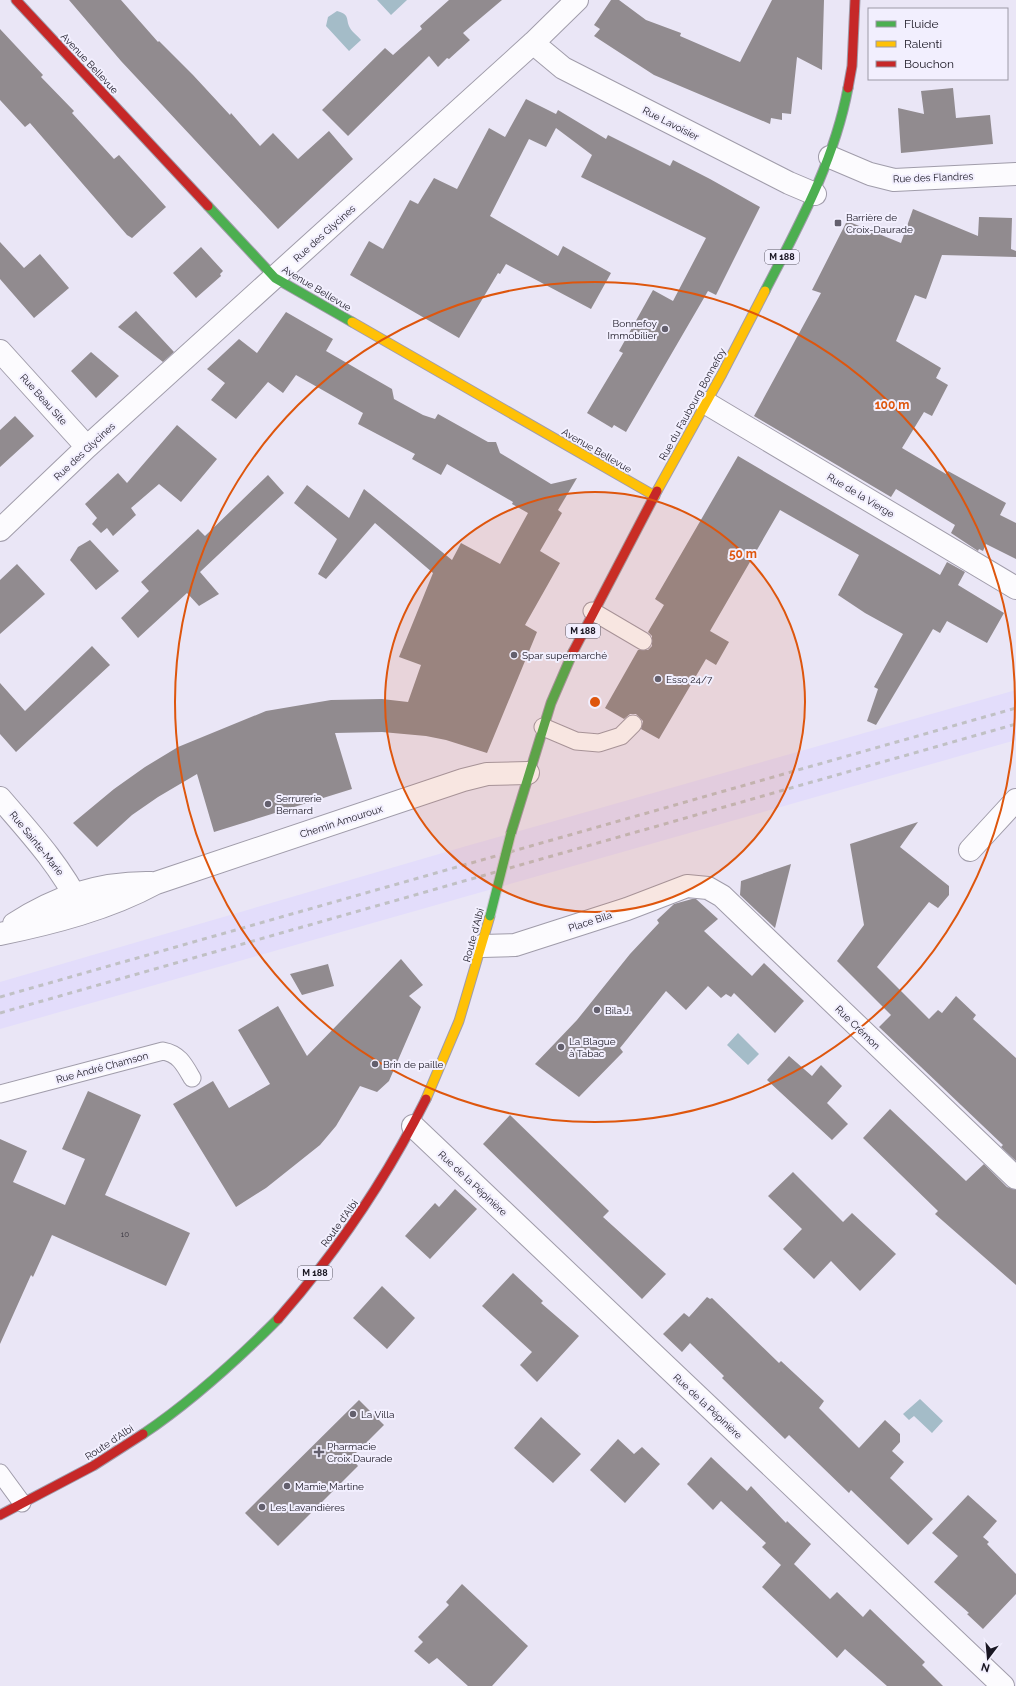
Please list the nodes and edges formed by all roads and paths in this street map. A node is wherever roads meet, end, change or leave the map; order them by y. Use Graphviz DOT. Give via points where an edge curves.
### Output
graph roads {
  1 [pos="16,0"];
  2 [pos="577,0"];
  3 [pos="855,0"];
  4 [pos="532,43"];
  5 [pos="830,157"];
  6 [pos="1016,174"];
  7 [pos="815,194"];
  8 [pos="275,278"];
  9 [pos="0,352"];
  10 [pos="706,403"];
  11 [pos="87,447"];
  12 [pos="655,496"];
  13 [pos="0,530"];
  14 [pos="1016,588"];
  15 [pos="592,611"];
  16 [pos="643,641"];
  17 [pos="633,724"];
  18 [pos="543,727"];
  19 [pos="528,774"];
  20 [pos="0,798"];
  21 [pos="1016,800"];
  22 [pos="518,810"];
  23 [pos="970,850"];
  24 [pos="696,886"];
  25 [pos="79,903"];
  26 [pos="0,933"];
  27 [pos="482,946"];
  28 [pos="192,1078"];
  29 [pos="0,1094"];
  30 [pos="413,1126"];
  31 [pos="1016,1178"];
  32 [pos="0,1473"];
  33 [pos="22,1503"];
  34 [pos="0,1515"];
  35 [pos="1003,1686"];
  1 -- 8 [label="main road, Avenue Bellevue"];
  2 -- 4 [label="street, Rue des Glycines"];
  3 -- 5 [label="main road, Rue du Faubourg Bonnefoy / M 188" via="852,66 843,115"];
  4 -- 7 [label="street, Rue Lavoisier" via="563,68"];
  4 -- 8 [label="street, Rue des Glycines"];
  5 -- 6 [label="street, Rue des Flandres" via="870,174 894,180"];
  5 -- 7 [label="main road, Rue du Faubourg Bonnefoy / M 188"];
  7 -- 10 [label="main road, Rue du Faubourg Bonnefoy / M 188"];
  8 -- 11 [label="street, Rue des Glycines"];
  8 -- 12 [label="main road, Avenue Bellevue"];
  9 -- 11 [label="street, Rue Beau Site"];
  10 -- 12 [label="main road, Rue du Faubourg Bonnefoy / M 188"];
  10 -- 14 [label="street, Rue de la Vierge"];
  11 -- 13 [label="street, Rue des Glycines"];
  12 -- 15 [label="main road, Rue du Faubourg Bonnefoy / M 188"];
  15 -- 16 [label="lane"];
  15 -- 18 [label="main road, Rue du Faubourg Bonnefoy / M 188"];
  17 -- 18 [label="lane" via="621,736 599,743 576,741"];
  18 -- 19 [label="main road, Rue du Faubourg Bonnefoy / M 188"];
  19 -- 22 [label="main road, Rue du Faubourg Bonnefoy / M 188"];
  19 -- 25 [label="street, Chemin Amouroux" via="487,774 463,780 156,882 113,903"];
  20 -- 25 [label="street, Rue Sainte-Marie" via="48,853 68,881"];
  21 -- 23 [label="street"];
  22 -- 27 [label="main road, Route d'Albi / M 188, bridge"];
  24 -- 27 [label="street, Place Bila" via="674,890 627,909 515,945"];
  24 -- 31 [label="street, Rue Crémon" via="708,888 722,896"];
  25 -- 26 [label="street, Chemin Amouroux" via="40,926"];
  27 -- 30 [label="main road, Route d'Albi / M 188" via="454,1035"];
  28 -- 29 [label="lane, Rue André Chamson" via="183,1062 173,1053 163,1051"];
  30 -- 33 [label="main road, Route d'Albi / M 188" via="350,1229 263,1333 199,1393 159,1422 94,1465"];
  30 -- 35 [label="street, Rue de la Pépinière"];
  32 -- 33 [label="lane"];
  33 -- 34 [label="main road, Route d'Albi / M 188"];
}
